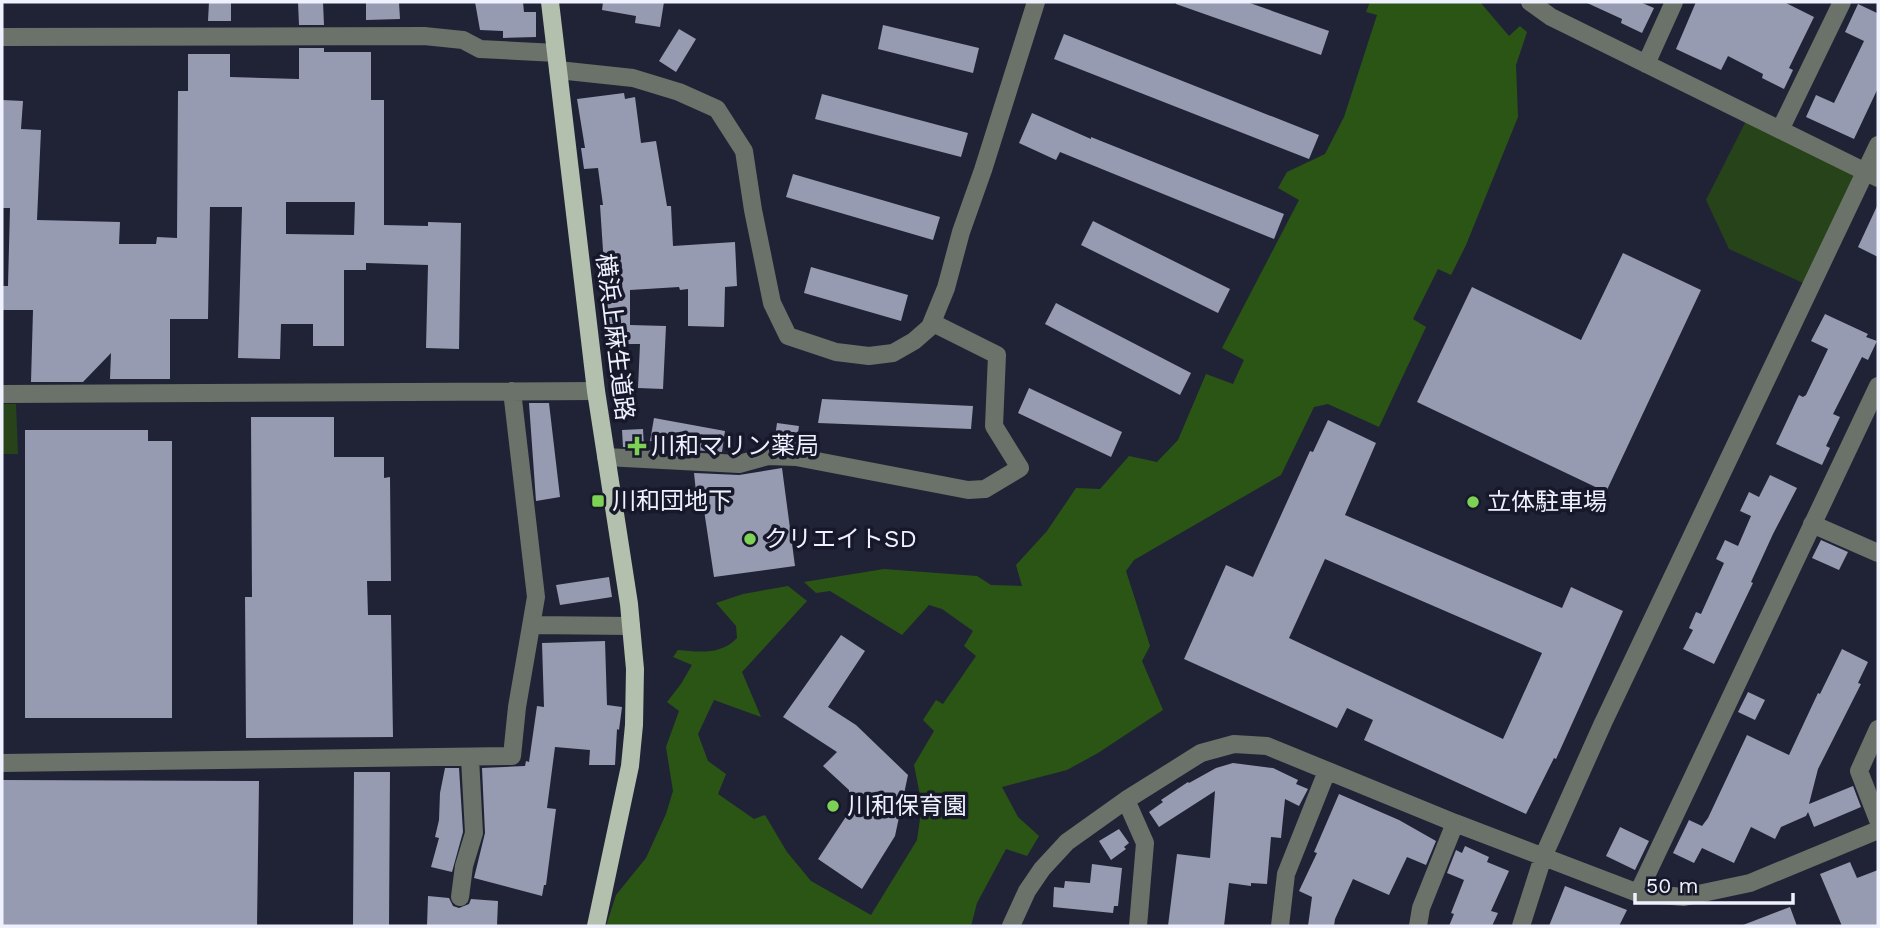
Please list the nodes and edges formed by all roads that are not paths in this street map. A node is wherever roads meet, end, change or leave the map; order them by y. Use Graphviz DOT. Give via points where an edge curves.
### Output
graph roads {
  1 [pos="550,2"];
  2 [pos="1036,2"];
  3 [pos="1530,2"];
  4 [pos="1674,2"];
  5 [pos="1842,2"];
  6 [pos="2,37"];
  7 [pos="557,62"];
  8 [pos="1646,64"];
  9 [pos="1780,130"];
  10 [pos="1878,145"];
  11 [pos="1872,175"];
  12 [pos="933,323"];
  13 [pos="1878,386"];
  14 [pos="512,391"];
  15 [pos="596,391"];
  16 [pos="2,394"];
  17 [pos="606,457"];
  18 [pos="1812,524"];
  19 [pos="1878,553"];
  20 [pos="531,625"];
  21 [pos="631,625"];
  22 [pos="1878,729"];
  23 [pos="470,758"];
  24 [pos="2,763"];
  25 [pos="1327,771"];
  26 [pos="1126,800"];
  27 [pos="1878,820"];
  28 [pos="1455,823"];
  29 [pos="1878,830"];
  30 [pos="1543,857"];
  31 [pos="1638,893"];
  32 [pos="460,897"];
  33 [pos="596,926"];
  34 [pos="1011,926"];
  35 [pos="1138,926"];
  36 [pos="1280,926"];
  37 [pos="1418,926"];
  38 [pos="1521,926"];
  1 -- 7 [label="main road, 横浜上麻生道路"];
  2 -- 12 [label="street"];
  3 -- 8 [label="street"];
  4 -- 8 [label="street"];
  5 -- 9 [label="street"];
  6 -- 7 [label="street" via="424,36 463,40 480,49"];
  7 -- 12 [label="street" via="633,78 717,109 744,151 772,303 788,336 836,352 869,356 893,353"];
  7 -- 15 [label="main road, 横浜上麻生道路"];
  8 -- 9 [label="street"];
  9 -- 11 [label="street"];
  10 -- 11 [label="street"];
  11 -- 30 [label="street" via="1603,723"];
  12 -- 17 [label="street" via="997,355 994,426 1020,468 985,489 933,485 796,457 768,456 739,464"];
  13 -- 18 [label="street"];
  14 -- 15 [label="street"];
  14 -- 16 [label="street"];
  14 -- 20 [label="street" via="536,597"];
  15 -- 17 [label="main road, 横浜上麻生道路"];
  17 -- 21 [label="main road, 横浜上麻生道路"];
  18 -- 19 [label="street"];
  18 -- 31 [label="street"];
  20 -- 21 [label="street"];
  20 -- 23 [label="street" via="512,756"];
  21 -- 33 [label="main road, 横浜上麻生道路" via="634,725"];
  22 -- 27 [label="street" via="1859,771"];
  23 -- 24 [label="street"];
  23 -- 32 [label="street" via="474,833"];
  25 -- 26 [label="street" via="1267,746 1234,744 1201,753"];
  25 -- 28 [label="street"];
  25 -- 36 [label="street" via="1286,874"];
  26 -- 34 [label="street" via="1067,842 1042,869"];
  26 -- 35 [label="street" via="1145,843"];
  28 -- 30 [label="street"];
  28 -- 37 [label="street"];
  29 -- 31 [label="street" via="1750,883 1684,897"];
  30 -- 31 [label="street"];
  30 -- 38 [label="street"];
}
